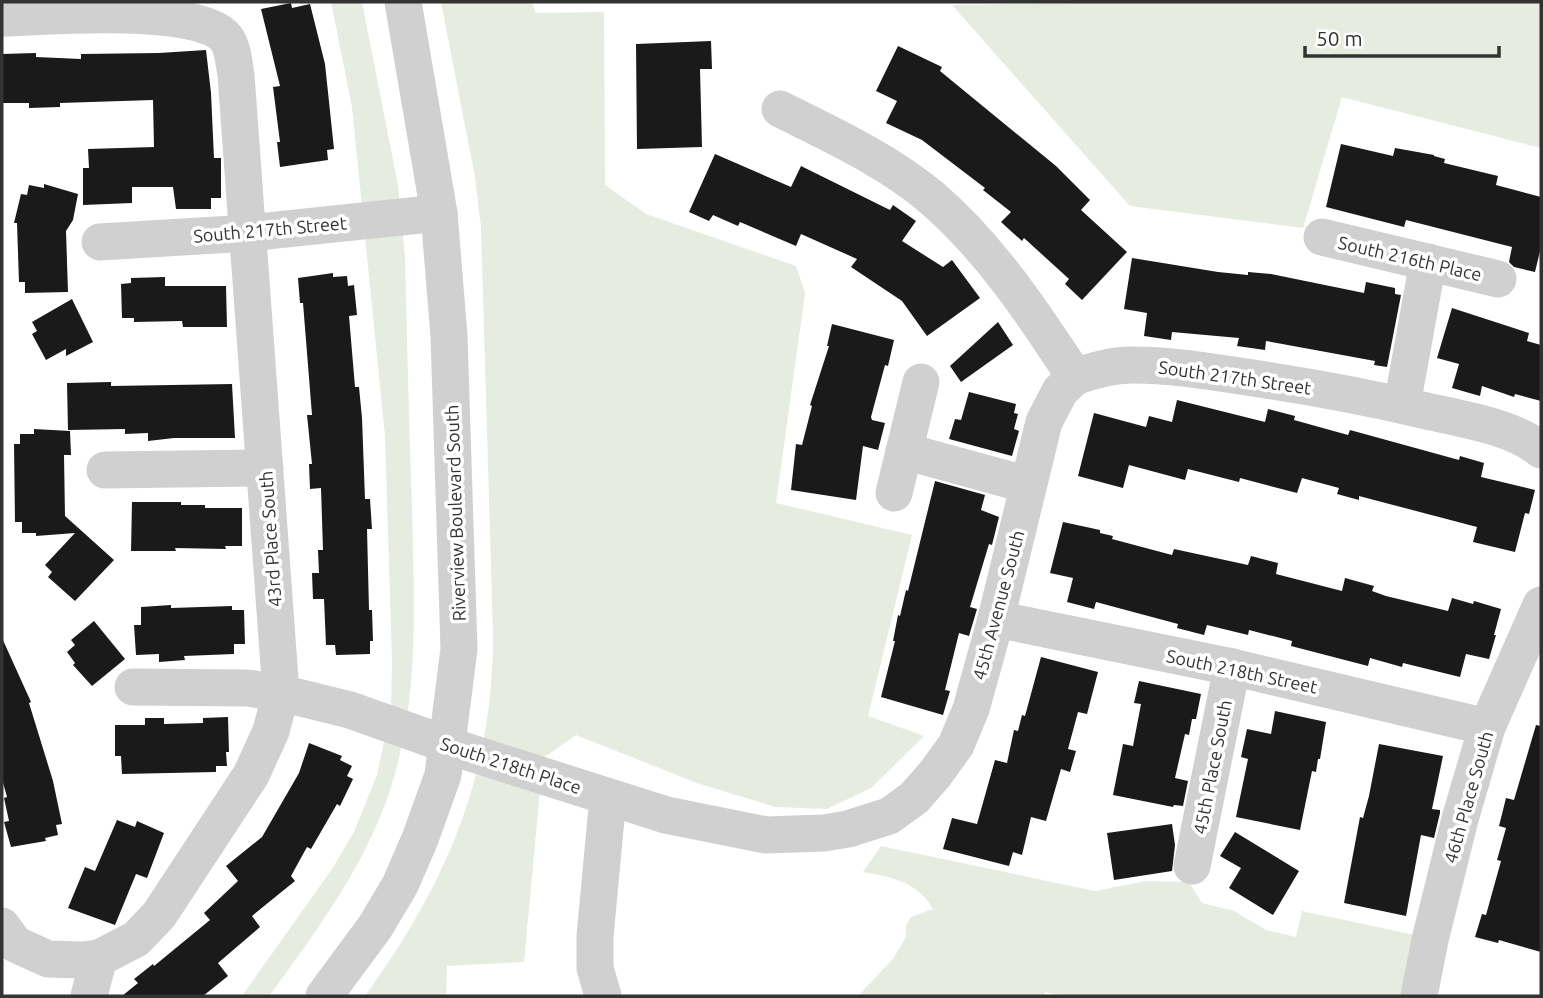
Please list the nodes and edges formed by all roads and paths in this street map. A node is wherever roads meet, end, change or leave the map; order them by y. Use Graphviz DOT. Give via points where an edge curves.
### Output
graph roads {
  1 [pos="402,2"];
  2 [pos="77,9"];
  3 [pos="2,18"];
  4 [pos="780,109"];
  5 [pos="439,213"];
  6 [pos="249,233"];
  7 [pos="1322,237"];
  8 [pos="100,242"];
  9 [pos="1428,261"];
  10 [pos="1498,279"];
  11 [pos="1075,377"];
  12 [pos="921,382"];
  13 [pos="1402,405"];
  14 [pos="1541,450"];
  15 [pos="904,451"];
  16 [pos="265,468"];
  17 [pos="106,470"];
  18 [pos="1028,485"];
  19 [pos="894,493"];
  20 [pos="1541,605"];
  21 [pos="996,619"];
  22 [pos="1232,667"];
  23 [pos="133,687"];
  24 [pos="281,693"];
  25 [pos="1487,727"];
  26 [pos="447,744"];
  27 [pos="608,797"];
  28 [pos="889,816"];
  29 [pos="1192,866"];
  30 [pos="2,926"];
  31 [pos="83,959"];
  32 [pos="89,996"];
  33 [pos="324,996"];
  34 [pos="603,996"];
  35 [pos="1419,996"];
  1 -- 5 [label="street, Riverview Boulevard South"];
  2 -- 3 [label="street"];
  2 -- 6 [label="street, 43rd Place South" via="169,18 216,30 227,39 236,75"];
  4 -- 11 [label="street" via="878,161 931,198 1010,282"];
  5 -- 6 [label="street, South 217th Street"];
  5 -- 26 [label="street, Riverview Boulevard South" via="449,335 459,649"];
  6 -- 8 [label="street, South 217th Street"];
  6 -- 16 [label="street, 43rd Place South"];
  7 -- 9 [label="street, South 216th Place"];
  9 -- 10 [label="street, South 216th Place"];
  9 -- 13 [label="street"];
  11 -- 13 [label="street, South 217th Street" via="1112,366 1187,368"];
  11 -- 18 [label="street, 45th Avenue South" via="1060,391 1044,422"];
  12 -- 15 [label="street"];
  13 -- 14 [label="street, South 217th Street" via="1507,432"];
  15 -- 18 [label="street"];
  15 -- 19 [label="street"];
  16 -- 17 [label="street"];
  16 -- 24 [label="street, 43rd Place South"];
  18 -- 21 [label="street, 45th Avenue South"];
  20 -- 25 [label="street, 46th Place South"];
  21 -- 22 [label="street, South 218th Street"];
  21 -- 28 [label="street, 45th Avenue South" via="956,745 914,798"];
  22 -- 25 [label="street, South 218th Street"];
  22 -- 29 [label="street, 45th Place South"];
  23 -- 24 [label="street, South 218th Place" via="247,688"];
  24 -- 26 [label="street, South 218th Place" via="350,710"];
  24 -- 31 [label="street, 43rd Place South" via="271,731 251,775 159,915 136,939"];
  25 -- 35 [label="street, 46th Place South" via="1460,819"];
  26 -- 27 [label="street, South 218th Place"];
  26 -- 33 [label="street, Riverview Boulevard South" via="443,775 400,885"];
  27 -- 28 [label="street, South 218th Place" via="666,815 766,835 824,833"];
  27 -- 34 [label="street" via="595,936 595,968"];
  30 -- 31 [label="street" via="15,944 48,959"];
  31 -- 32 [label="street"];
}
